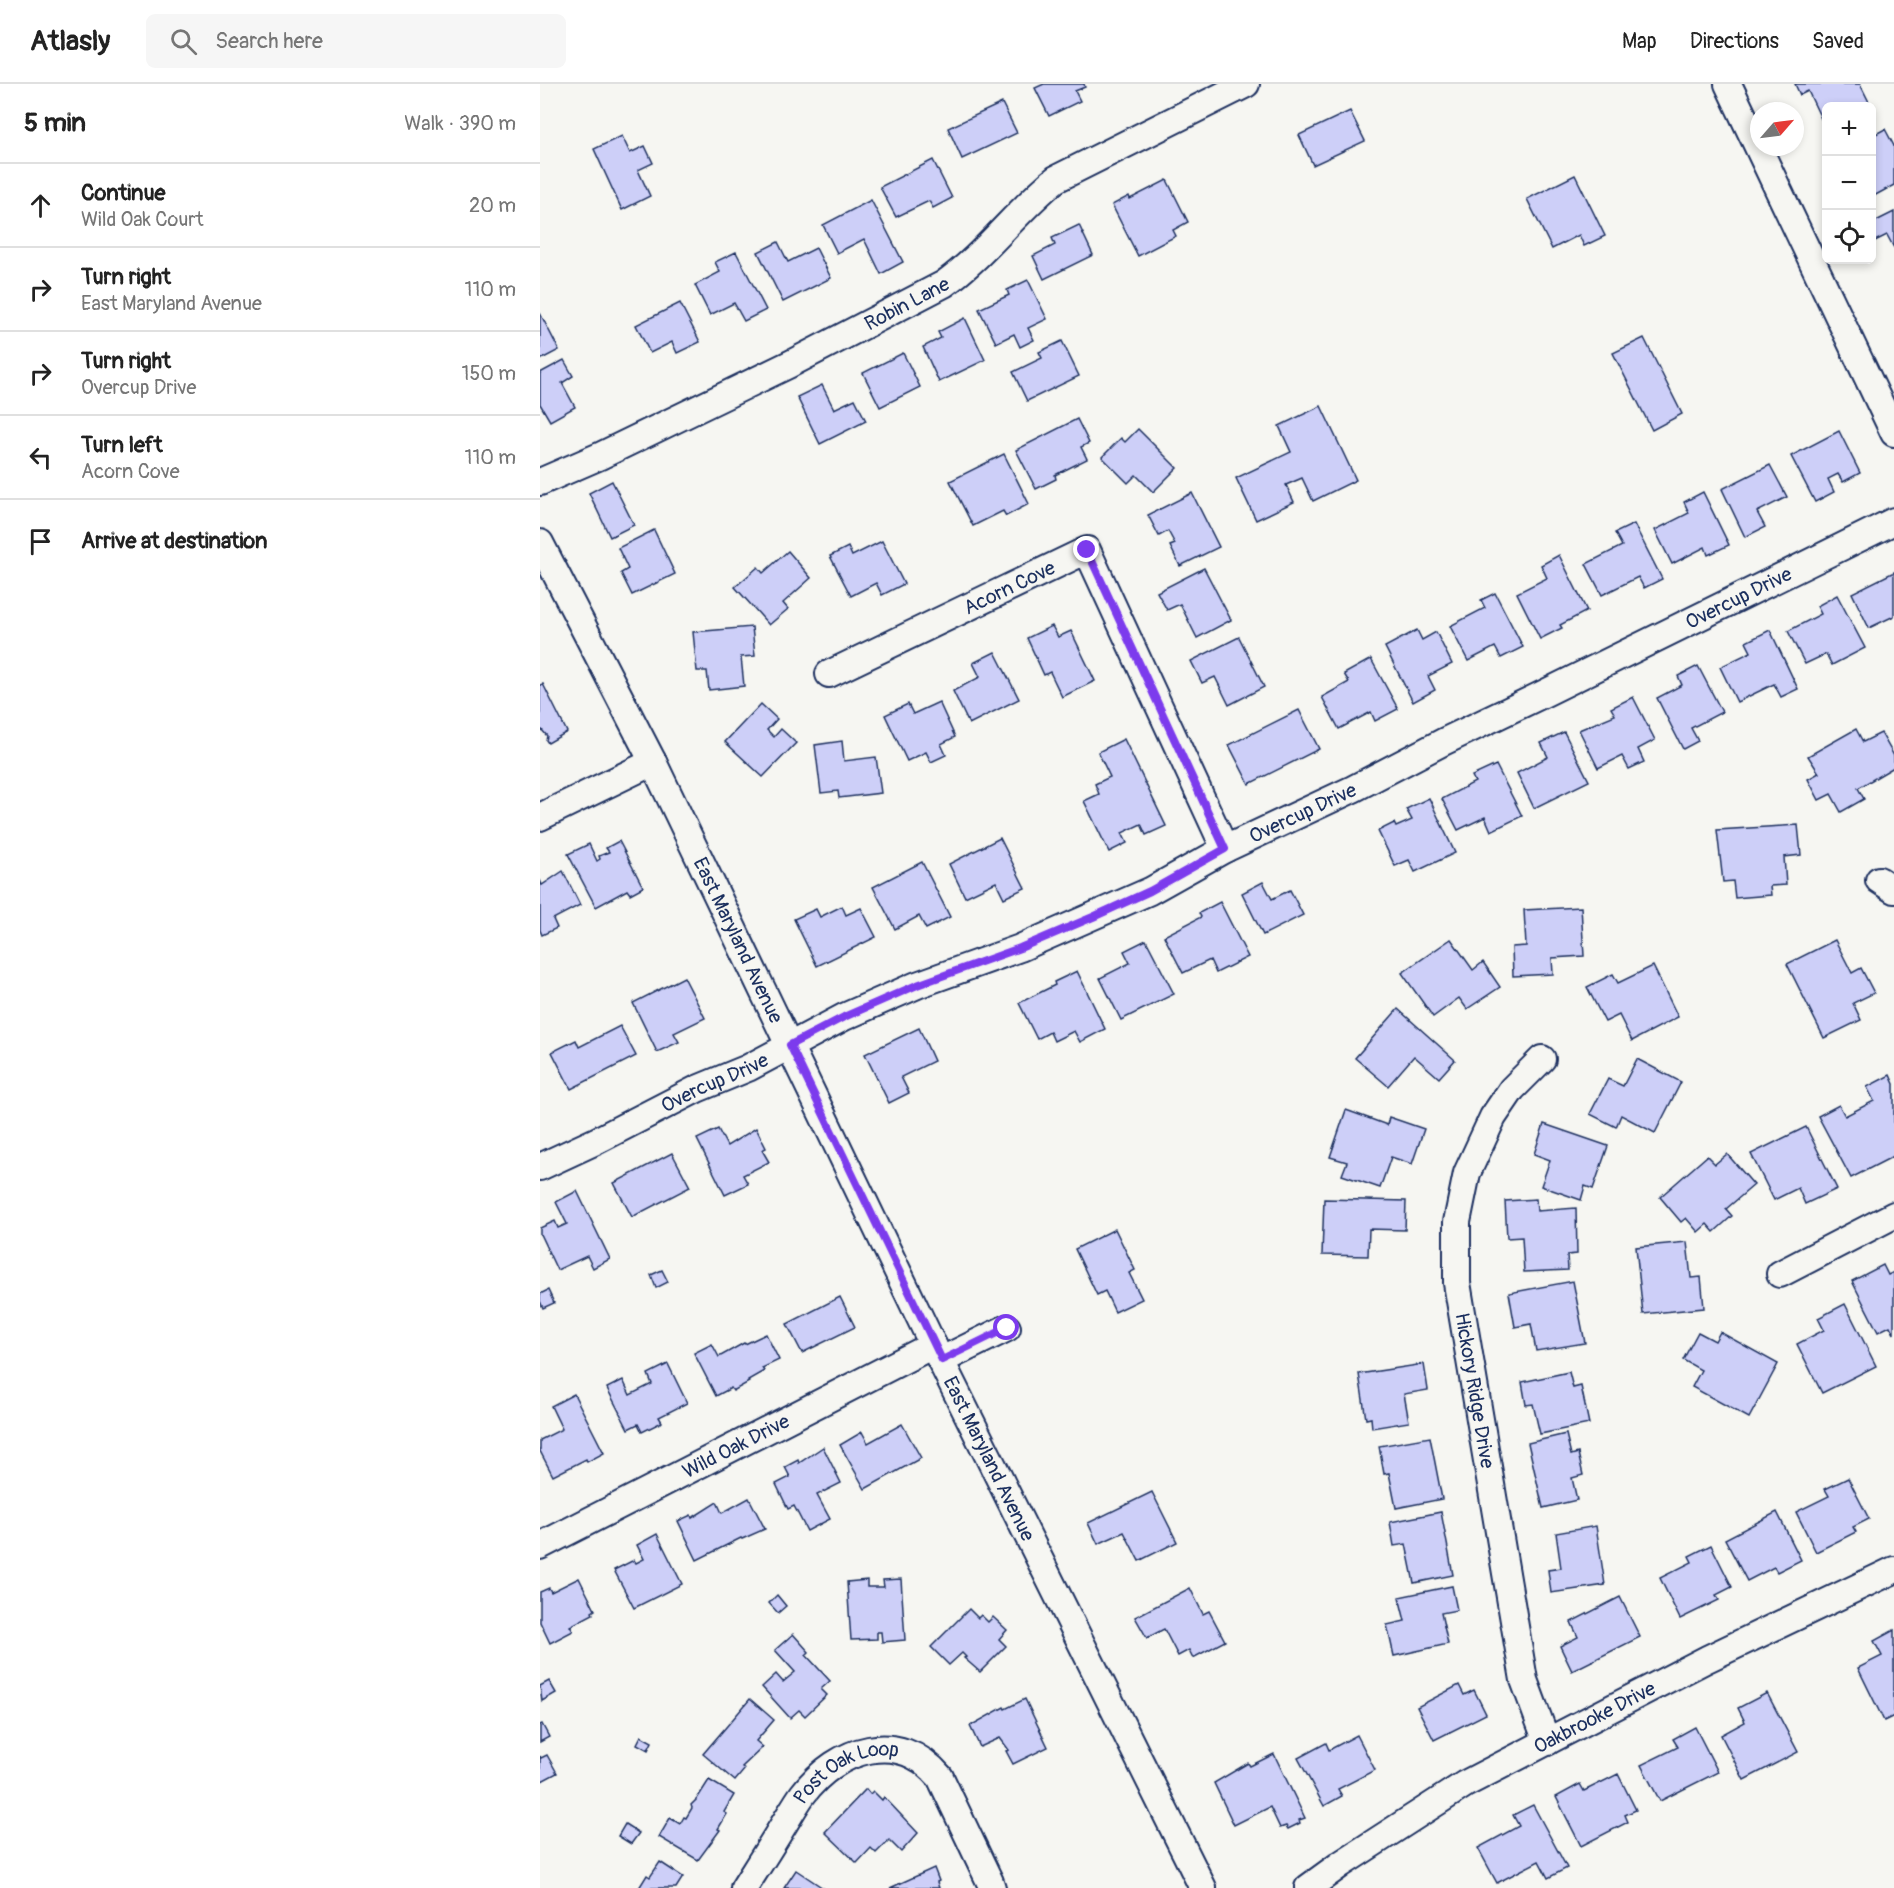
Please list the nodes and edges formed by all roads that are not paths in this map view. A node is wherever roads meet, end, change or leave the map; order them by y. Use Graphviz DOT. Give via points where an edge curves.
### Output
graph roads {
  1 [pos="1246,84"];
  2 [pos="1728,84"];
  3 [pos="1894,433"];
  4 [pos="540,482"];
  5 [pos="1894,521"];
  6 [pos="540,543"];
  7 [pos="829,674"];
  8 [pos="653,762"];
  9 [pos="540,817"];
  10 [pos="1225,849"];
  11 [pos="790,1045"];
  12 [pos="1542,1059"];
  13 [pos="540,1167"];
  14 [pos="1894,1215"];
  15 [pos="1780,1274"];
  16 [pos="1007,1328"];
  17 [pos="937,1352"];
  18 [pos="540,1546"];
  19 [pos="1894,1570"];
  20 [pos="1547,1742"];
  21 [pos="744,1888"];
  22 [pos="992,1888"];
  23 [pos="1203,1888"];
  24 [pos="1308,1888"];
  1 -- 4 [label="street, Robin Lane" via="1056,179 959,273 920,298"];
  2 -- 3 [label="street"];
  5 -- 10 [label="street, Overcup Drive"];
  6 -- 8 [label="street, East Maryland Avenue"];
  7 -- 10 [label="street, Acorn Cove" via="1087,550"];
  8 -- 9 [label="street"];
  8 -- 11 [label="street, East Maryland Avenue"];
  10 -- 11 [label="street, Overcup Drive" via="1093,917 917,985"];
  11 -- 13 [label="street, Overcup Drive"];
  11 -- 17 [label="street, East Maryland Avenue"];
  12 -- 20 [label="street, Hickory Ridge Drive" via="1499,1108 1467,1173 1456,1222 1464,1332 1524,1680"];
  14 -- 15 [label="street"];
  16 -- 17 [label="street, Wild Oak Drive"];
  17 -- 18 [label="street, Wild Oak Drive"];
  17 -- 23 [label="street, East Maryland Avenue"];
  19 -- 20 [label="street, Oakbrooke Drive" via="1707,1659"];
  20 -- 24 [label="street, Oakbrooke Drive" via="1465,1784"];
  21 -- 22 [label="street, Post Oak Loop" via="803,1794 816,1780 847,1758 883,1747 915,1755 932,1767"];
}
